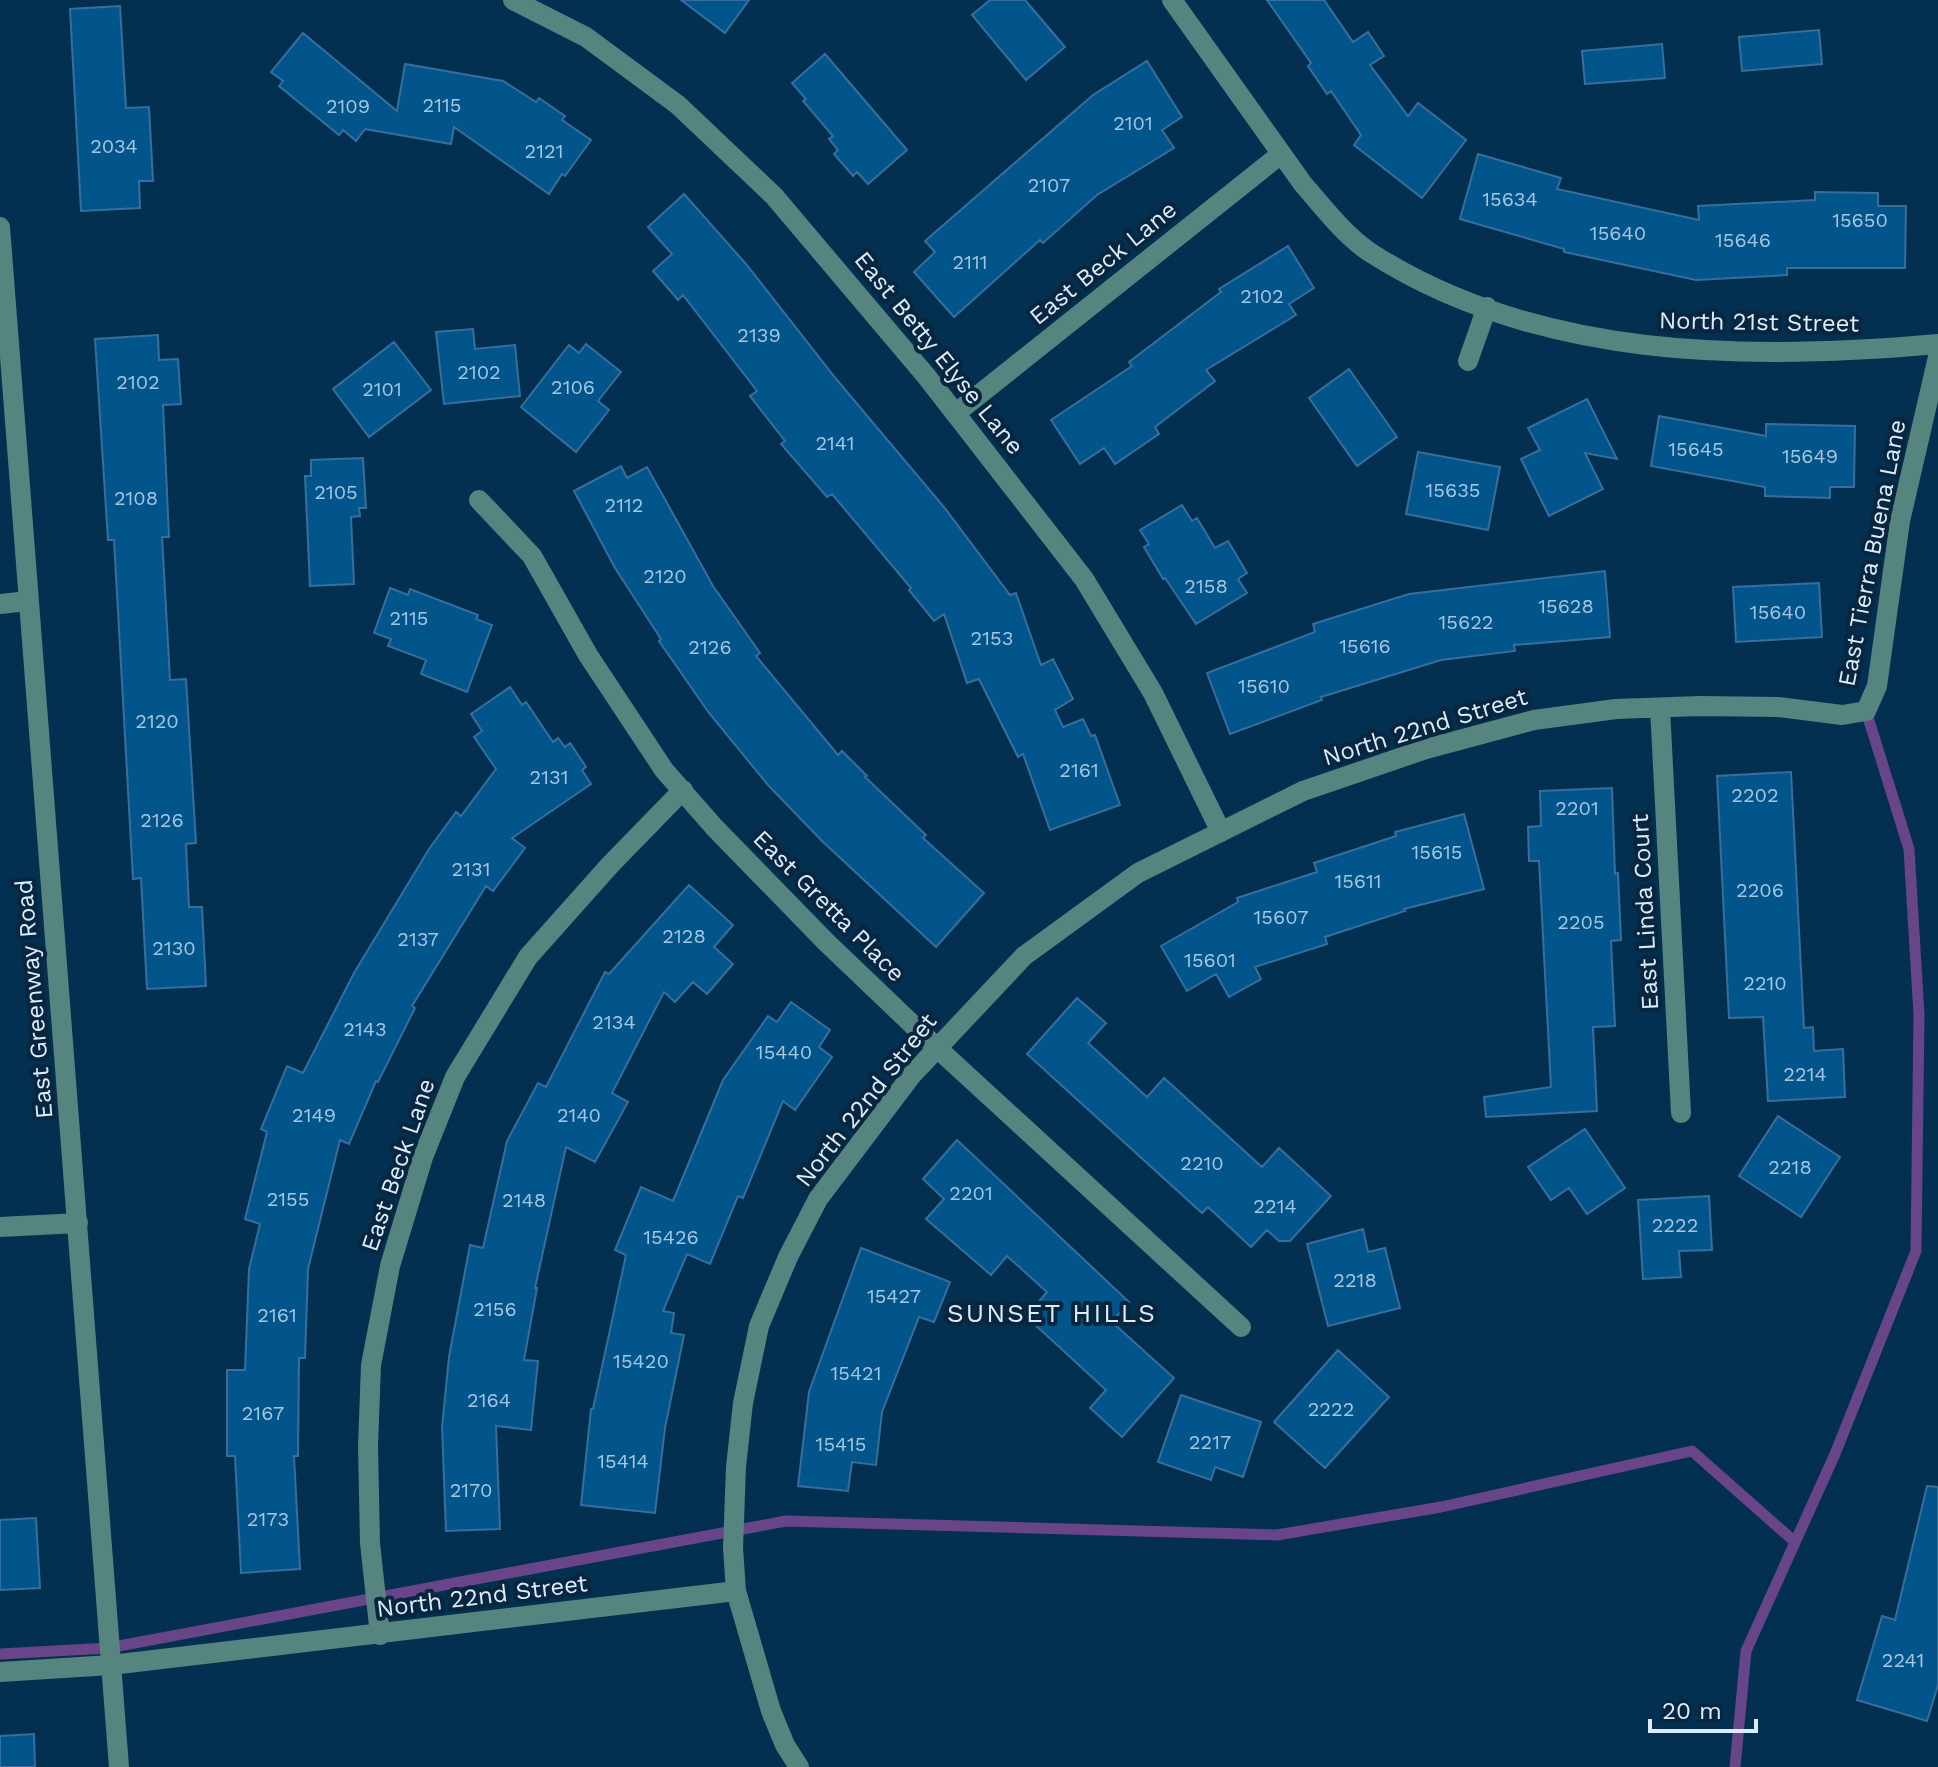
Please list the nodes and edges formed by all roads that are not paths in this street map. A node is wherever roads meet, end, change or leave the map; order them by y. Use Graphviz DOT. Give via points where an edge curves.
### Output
graph roads {
  1 [pos="513,0"];
  2 [pos="1172,0"];
  3 [pos="1281,154"];
  4 [pos="0,227"];
  5 [pos="1487,307"];
  6 [pos="1938,344"];
  7 [pos="1938,357"];
  8 [pos="1468,361"];
  9 [pos="956,413"];
  10 [pos="479,500"];
  11 [pos="28,601"];
  12 [pos="0,604"];
  13 [pos="1660,708"];
  14 [pos="1866,711"];
  15 [pos="683,790"];
  16 [pos="1221,832"];
  17 [pos="936,1047"];
  18 [pos="1681,1113"];
  19 [pos="78,1223"];
  20 [pos="0,1227"];
  21 [pos="1241,1327"];
  22 [pos="736,1591"];
  23 [pos="380,1635"];
  24 [pos="111,1665"];
  25 [pos="0,1672"];
  26 [pos="119,1767"];
  27 [pos="799,1767"];
  1 -- 9 [label="street, East Betty Elyse Lane" via="586,37 678,105 774,196"];
  2 -- 3 [label="street, North 21st Street"];
  3 -- 5 [label="street, North 21st Street" via="1369,252 1440,291"];
  3 -- 9 [label="street, East Beck Lane"];
  4 -- 11 [label="street, East Greenway Road"];
  5 -- 6 [label="street, North 21st Street" via="1551,329 1706,351 1836,352"];
  5 -- 8 [label="street"];
  7 -- 14 [label="street, East Tierra Buena Lane" via="1900,521 1877,686"];
  9 -- 16 [label="street, East Betty Elyse Lane" via="1084,579 1153,693"];
  10 -- 15 [label="street, East Gretta Place" via="532,556 588,655 664,770"];
  11 -- 12 [label="street"];
  11 -- 19 [label="street, East Greenway Road"];
  13 -- 14 [label="street, North 22nd Street" via="1778,707 1842,715"];
  13 -- 16 [label="street, North 22nd Street" via="1534,720 1426,749 1303,791"];
  13 -- 18 [label="street, East Linda Court"];
  15 -- 17 [label="street, East Gretta Place" via="826,942"];
  15 -- 23 [label="street, East Beck Lane" via="528,957 455,1077 423,1157 390,1266 371,1365 370,1543"];
  16 -- 17 [label="street, North 22nd Street" via="1138,873 1024,956"];
  17 -- 21 [label="street, East Gretta Place"];
  17 -- 22 [label="street, North 22nd Street" via="818,1199 759,1326 736,1467"];
  19 -- 20 [label="street"];
  19 -- 24 [label="street, East Greenway Road"];
  22 -- 23 [label="street, North 22nd Street"];
  22 -- 27 [label="street" via="771,1711"];
  23 -- 24 [label="street, North 22nd Street"];
  24 -- 25 [label="street, North 22nd Street"];
  24 -- 26 [label="street, East Greenway Road"];
}
